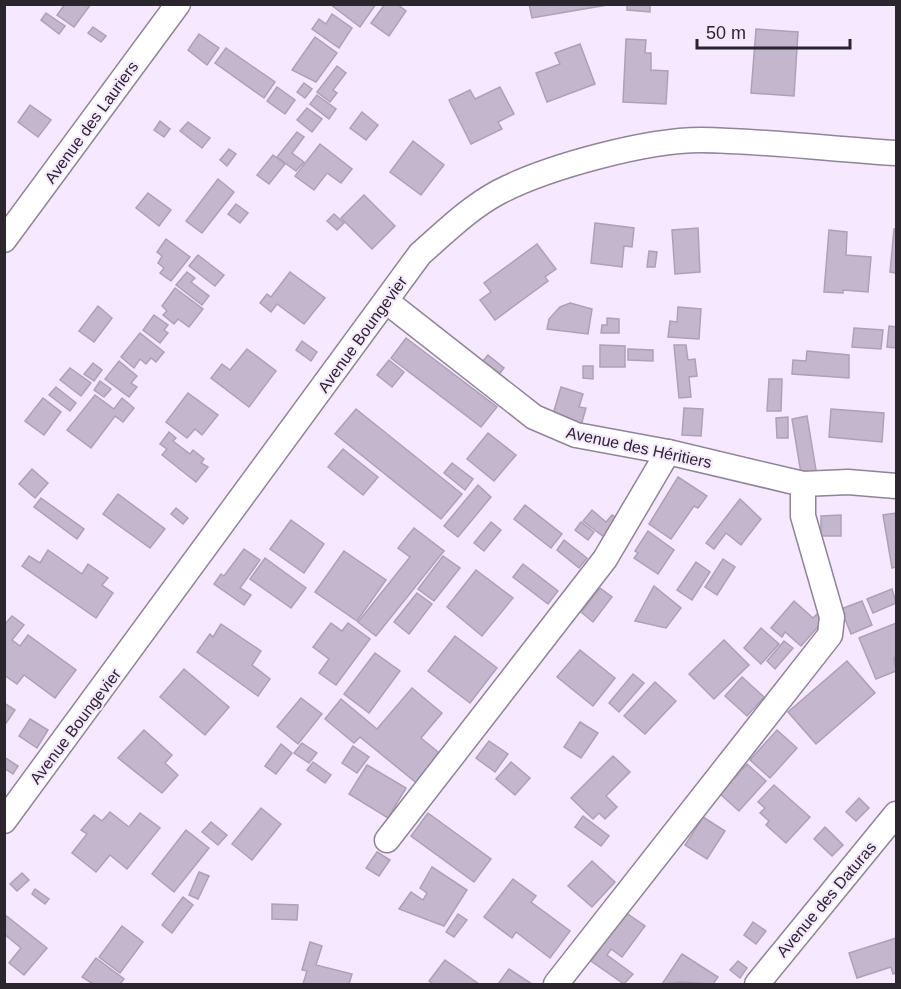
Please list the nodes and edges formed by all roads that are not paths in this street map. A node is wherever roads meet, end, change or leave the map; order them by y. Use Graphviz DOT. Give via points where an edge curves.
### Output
graph roads {
  1 [pos="178,4"];
  2 [pos="897,153"];
  3 [pos="4,240"];
  4 [pos="386,301"];
  5 [pos="668,452"];
  6 [pos="803,484"];
  7 [pos="897,486"];
  8 [pos="897,814"];
  9 [pos="4,821"];
  10 [pos="387,840"];
  11 [pos="555,984"];
  12 [pos="757,984"];
  1 -- 3 [label="street, Avenue des Lauriers"];
  2 -- 4 [label="street, Avenue Boungevier" via="699,140 601,156 499,192 464,214 420,254"];
  4 -- 5 [label="street, Avenue des Héritiers" via="534,417 576,435"];
  4 -- 9 [label="street, Avenue Boungevier"];
  5 -- 6 [label="street, Avenue des Héritiers"];
  5 -- 10 [label="street" via="605,559"];
  6 -- 7 [label="street, Avenue des Héritiers"];
  6 -- 11 [label="street" via="803,516 832,617 830,635"];
  8 -- 12 [label="street, Avenue des Daturas"];
}
